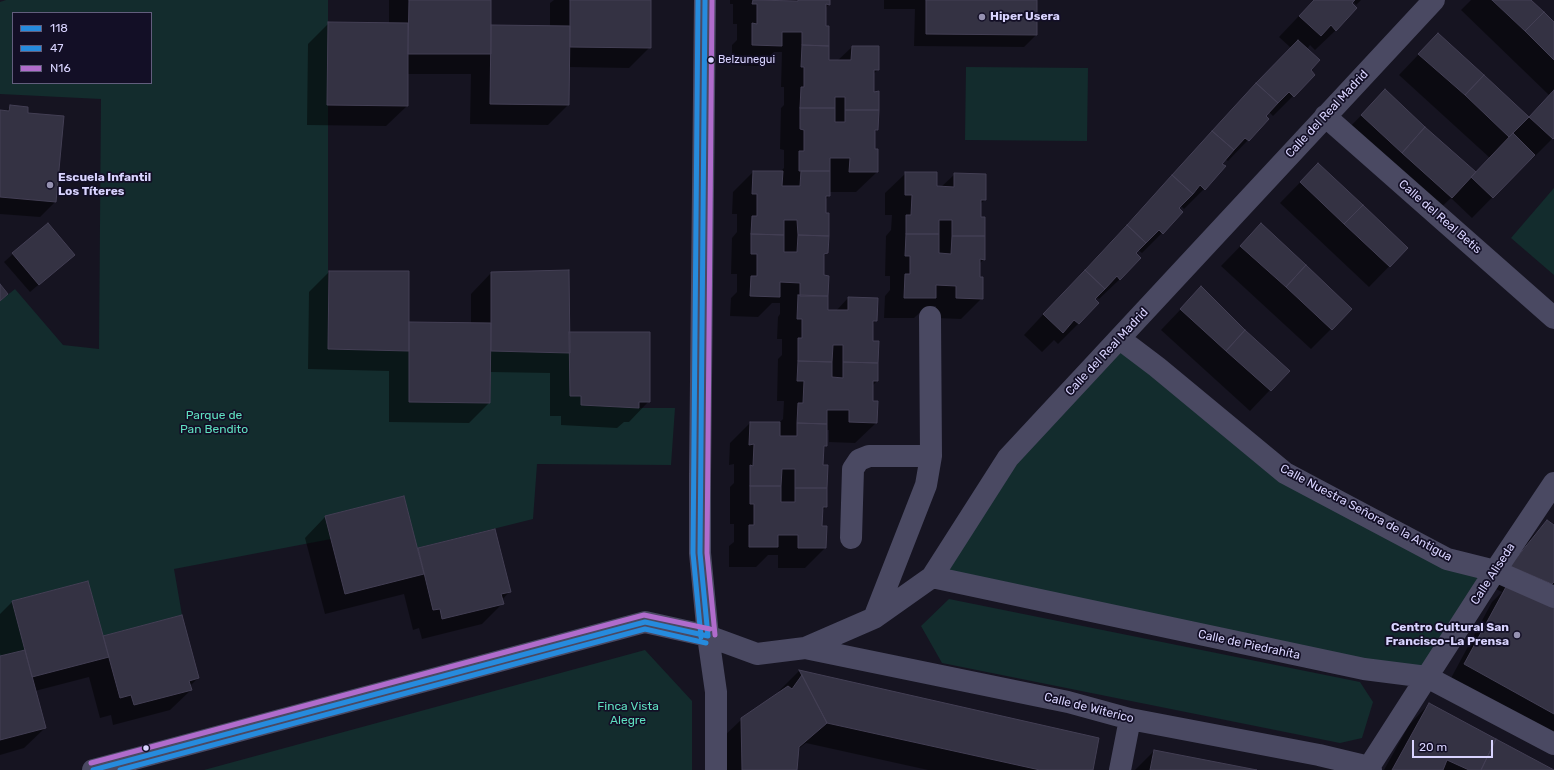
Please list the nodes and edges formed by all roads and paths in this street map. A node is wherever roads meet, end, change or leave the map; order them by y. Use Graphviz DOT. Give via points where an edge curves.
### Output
graph roads {
  1 [pos="705,0"];
  2 [pos="1434,0"];
  3 [pos="1325,116"];
  4 [pos="930,316"];
  5 [pos="1554,318"];
  6 [pos="1120,339"];
  7 [pos="931,456"];
  8 [pos="1554,483"];
  9 [pos="851,538"];
  10 [pos="1495,571"];
  11 [pos="932,577"];
  12 [pos="1554,597"];
  13 [pos="874,618"];
  14 [pos="708,636"];
  15 [pos="805,648"];
  16 [pos="1427,677"];
  17 [pos="1130,719"];
  18 [pos="1554,744"];
  19 [pos="1370,768"];
  20 [pos="93,770"];
  21 [pos="716,770"];
  22 [pos="1120,770"];
  1 -- 14 [label="street" via="700,553"];
  2 -- 3 [label="street, Calle del Real Madrid"];
  3 -- 5 [label="street, Calle del Real Betis"];
  3 -- 6 [label="street, Calle del Real Madrid"];
  4 -- 7 [label="street"];
  6 -- 10 [label="street, Calle Nuestra Señora de la Antigua" via="1157,366 1285,472 1447,559"];
  6 -- 11 [label="street, Calle del Real Madrid" via="1008,458"];
  7 -- 9 [label="street" via="869,456 859,460 853,469"];
  7 -- 13 [label="street" via="926,485"];
  8 -- 10 [label="street, Calle Aliseda"];
  10 -- 12 [label="street, Calle Nuestra Señora de la Antigua"];
  10 -- 16 [label="street, Calle Aliseda"];
  11 -- 13 [label="street, Calle del Real Madrid"];
  11 -- 16 [label="street, Calle de Piedrahíta" via="1364,669"];
  13 -- 15 [label="street, Calle del Real Madrid"];
  14 -- 15 [label="street, Calle del Real Madrid" via="758,654"];
  14 -- 20 [label="street" via="645,622"];
  14 -- 21 [label="street" via="716,692"];
  15 -- 17 [label="street, Calle de Witerico" via="1060,701"];
  16 -- 18 [label="street, Calle de Piedrahíta"];
  16 -- 19 [label="street, Calle Aliseda"];
  17 -- 19 [label="street, Calle de Witerico" via="1319,755"];
  17 -- 22 [label="street"];
}
